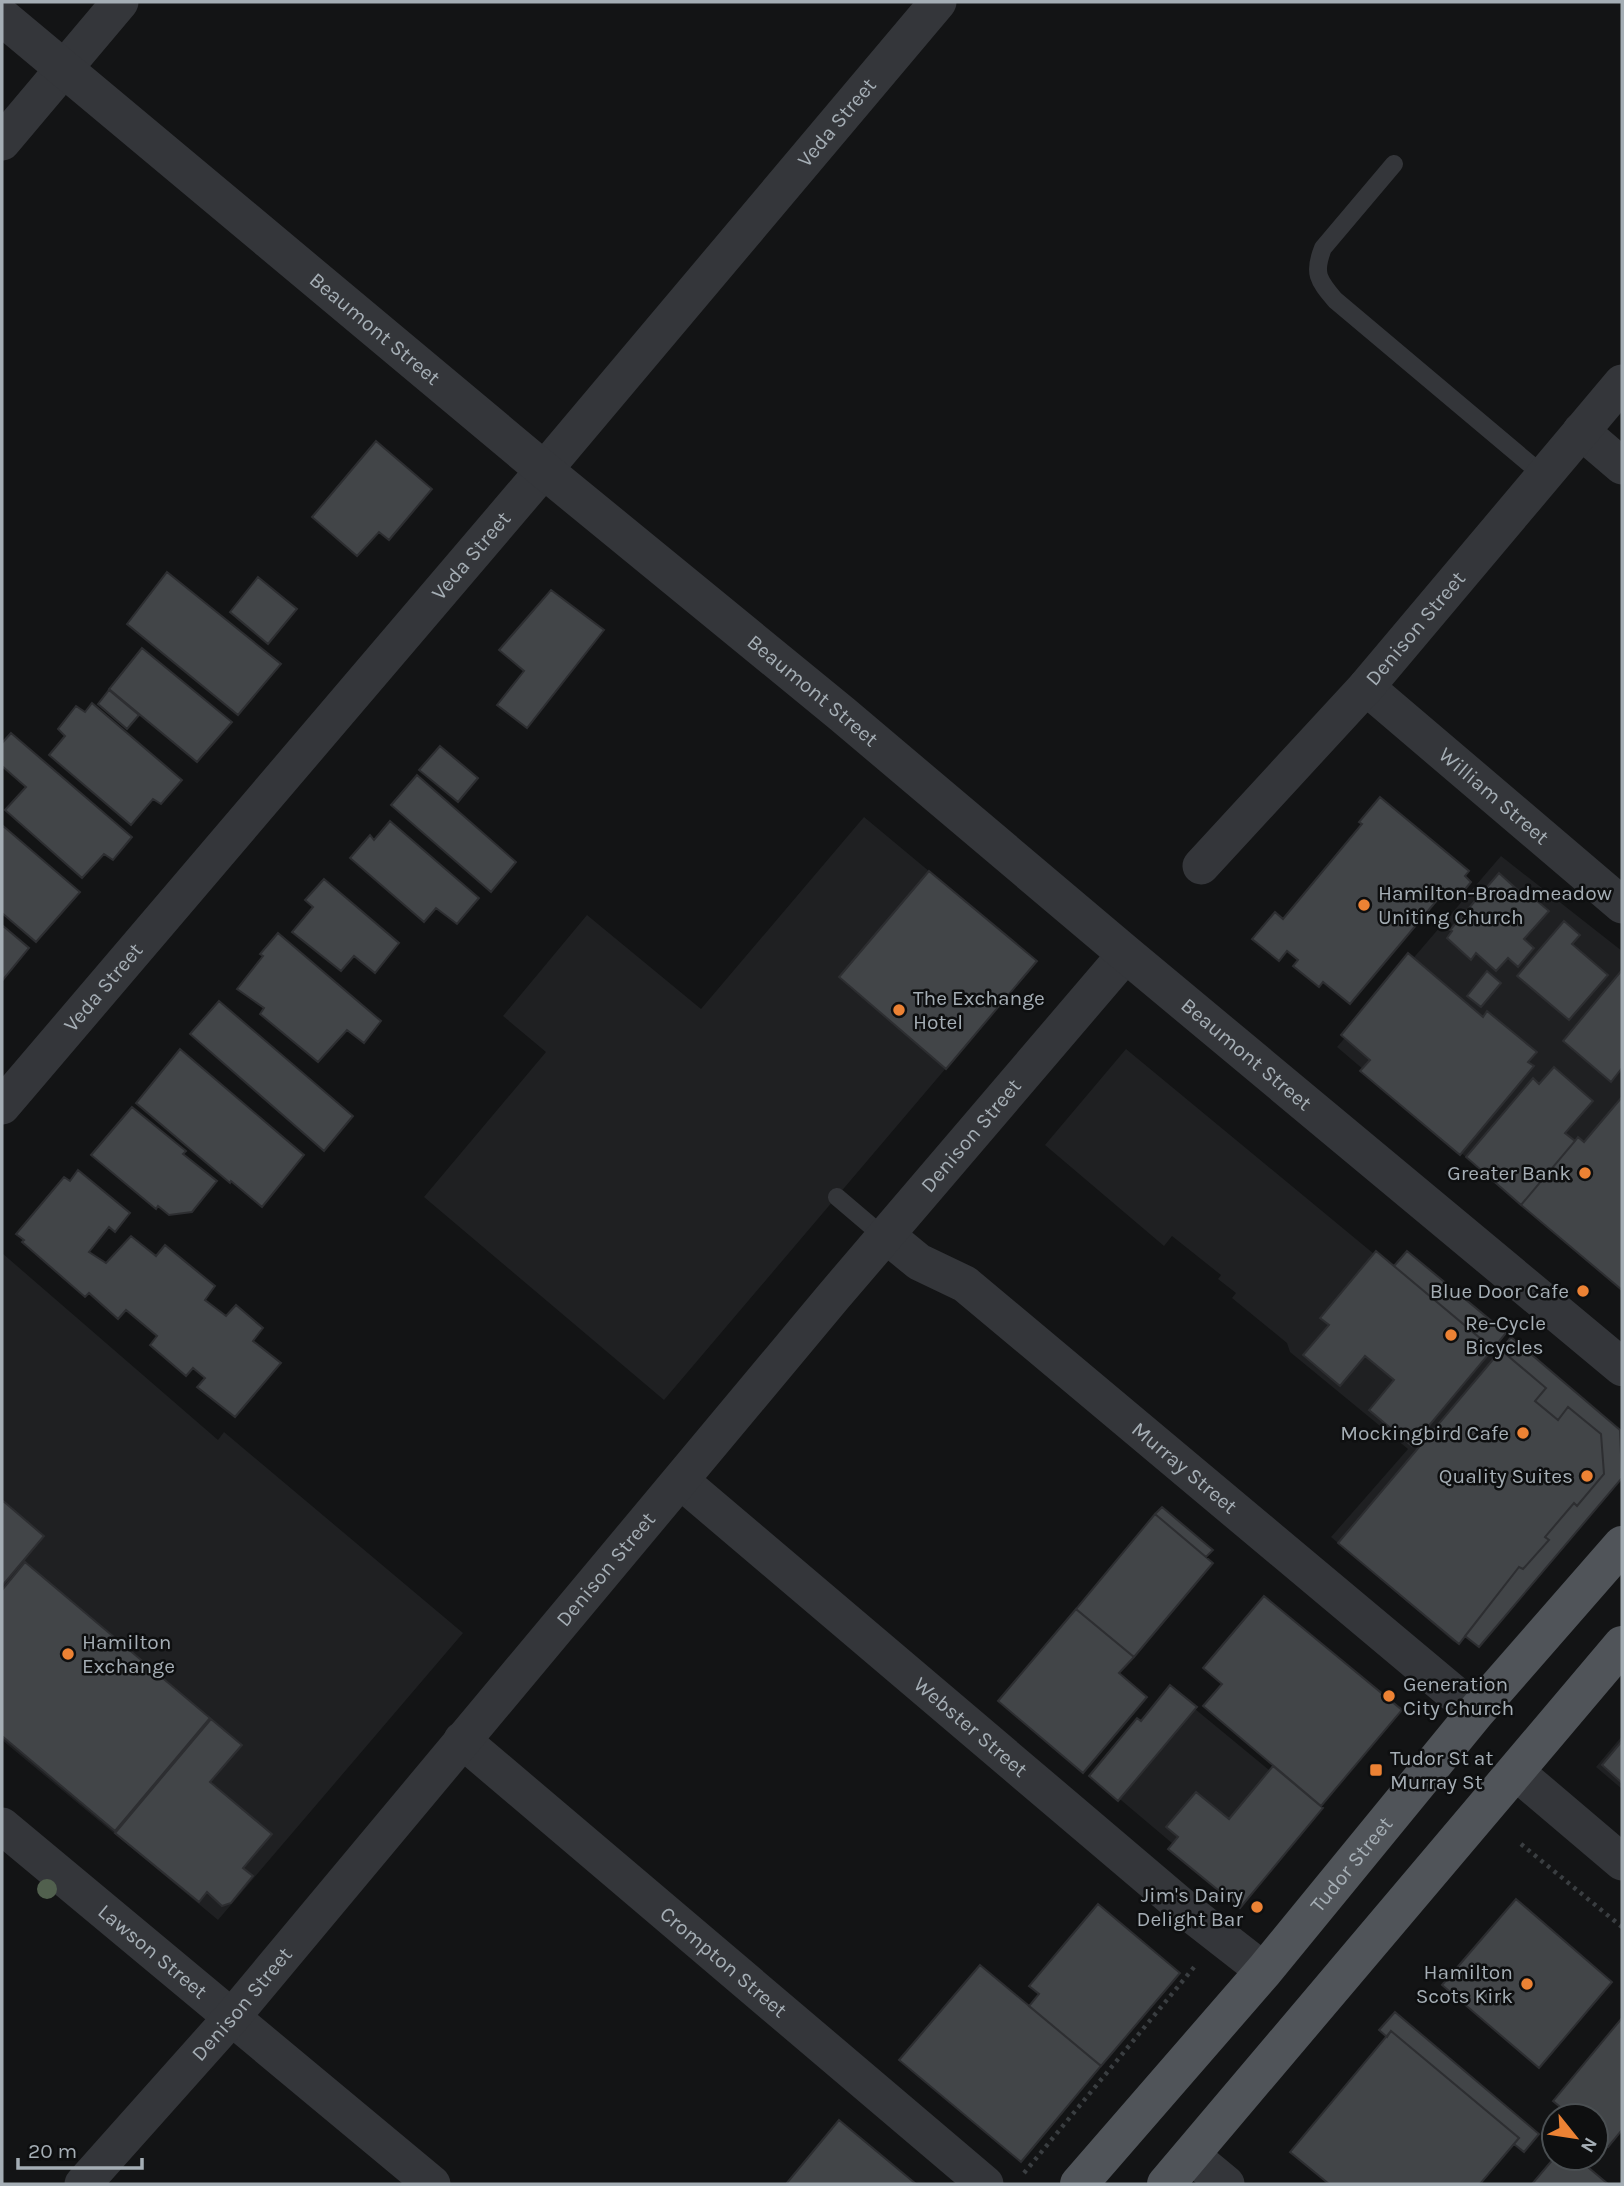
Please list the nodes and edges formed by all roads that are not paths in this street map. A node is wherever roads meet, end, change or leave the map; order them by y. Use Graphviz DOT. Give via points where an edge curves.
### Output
graph roads {
  1 [pos="120,2"];
  2 [pos="938,2"];
  3 [pos="2,17"];
  4 [pos="64,69"];
  5 [pos="2,142"];
  6 [pos="1394,164"];
  7 [pos="1622,383"];
  8 [pos="1581,431"];
  9 [pos="1622,466"];
  10 [pos="544,470"];
  11 [pos="1544,476"];
  12 [pos="1366,687"];
  13 [pos="1201,866"];
  14 [pos="1622,905"];
  15 [pos="1126,954"];
  16 [pos="2,1106"];
  17 [pos="837,1197"];
  18 [pos="885,1236"];
  19 [pos="1622,1367"];
  20 [pos="681,1481"];
  21 [pos="1622,1545"];
  22 [pos="1622,1645"];
  23 [pos="1476,1712"];
  24 [pos="463,1740"];
  25 [pos="1516,1772"];
  26 [pos="2,1826"];
  27 [pos="1622,1861"];
  28 [pos="1264,1971"];
  29 [pos="232,2017"];
  30 [pos="1191,2155"];
  31 [pos="83,2184"];
  32 [pos="432,2184"];
  33 [pos="985,2184"];
  34 [pos="1079,2184"];
  35 [pos="1166,2184"];
  36 [pos="1226,2184"];
  1 -- 4 [label="street"];
  2 -- 10 [label="street, Veda Street"];
  3 -- 4 [label="street, Beaumont Street"];
  4 -- 5 [label="street"];
  4 -- 10 [label="street, Beaumont Street"];
  6 -- 11 [label="lane" via="1323,248 1317,265 1321,284"];
  7 -- 8 [label="street, Denison Street"];
  8 -- 9 [label="street"];
  8 -- 11 [label="street, Denison Street"];
  10 -- 15 [label="street, Beaumont Street"];
  10 -- 16 [label="street, Veda Street"];
  11 -- 12 [label="street, Denison Street"];
  12 -- 13 [label="street, Denison Street"];
  12 -- 14 [label="street, William Street"];
  15 -- 18 [label="street, Denison Street"];
  15 -- 19 [label="street, Beaumont Street"];
  17 -- 18 [label="lane"];
  18 -- 20 [label="street, Denison Street"];
  18 -- 23 [label="street, Murray Street" via="919,1262 965,1284"];
  20 -- 24 [label="street, Denison Street"];
  20 -- 28 [label="street, Webster Street"];
  21 -- 23 [label="main road, Tudor Street"];
  22 -- 25 [label="main road"];
  23 -- 28 [label="main road, Tudor Street"];
  24 -- 29 [label="street, Denison Street"];
  24 -- 33 [label="street, Crompton Street"];
  25 -- 27 [label="street"];
  25 -- 30 [label="main road"];
  26 -- 29 [label="street, Lawson Street"];
  28 -- 34 [label="main road, Tudor Street"];
  29 -- 31 [label="street, Denison Street"];
  29 -- 32 [label="street, Lawson Street"];
  30 -- 35 [label="main road"];
  30 -- 36 [label="street"];
}
